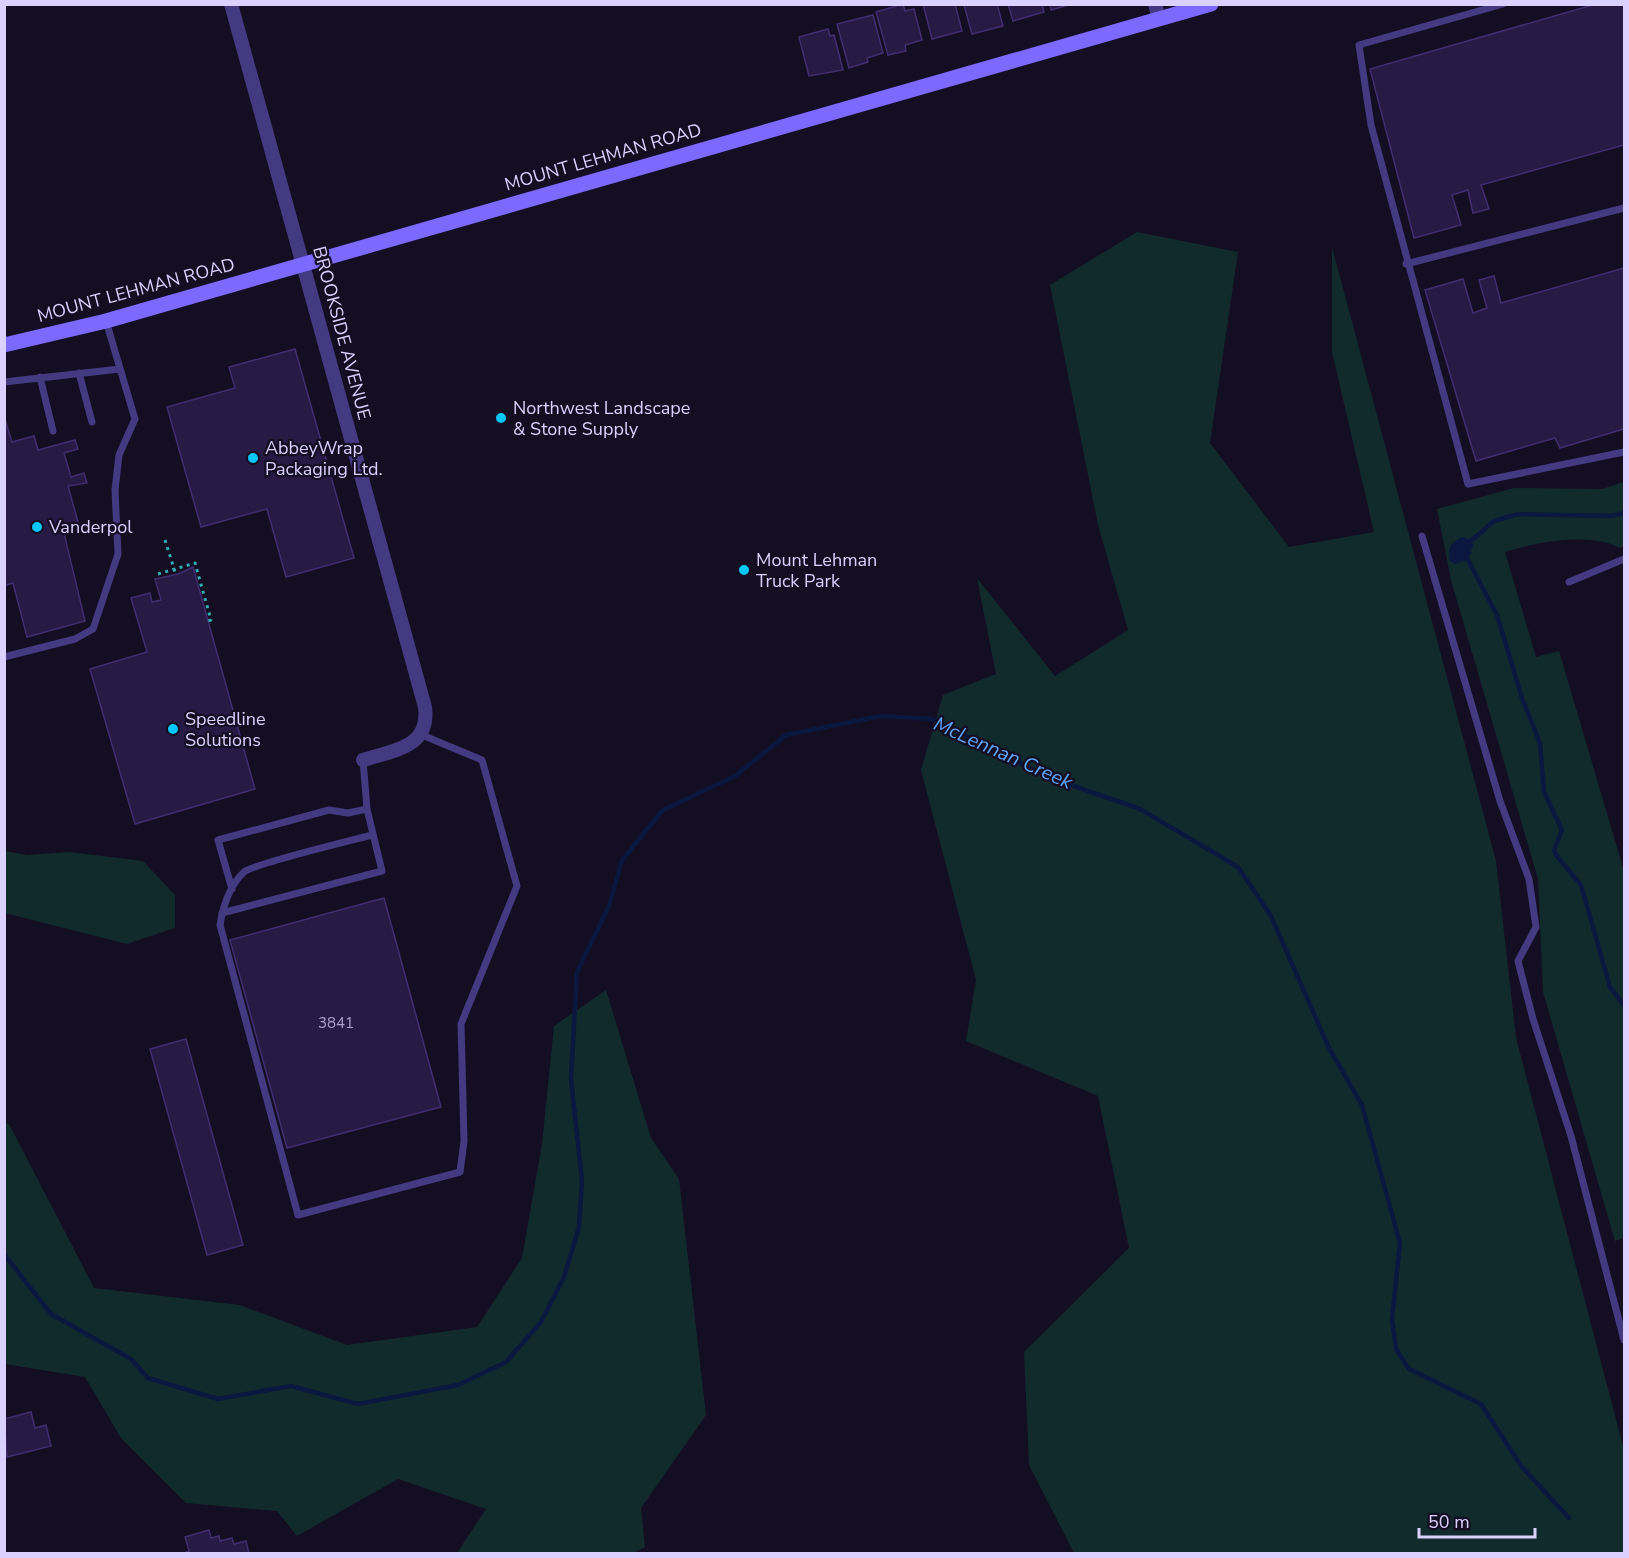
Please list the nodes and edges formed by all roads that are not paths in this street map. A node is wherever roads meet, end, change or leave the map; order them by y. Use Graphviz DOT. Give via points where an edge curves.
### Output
graph roads {
  1 [pos="231,4"];
  2 [pos="1211,4"];
  3 [pos="1503,4"];
  4 [pos="1157,12"];
  5 [pos="1624,208"];
  6 [pos="304,264"];
  7 [pos="1406,264"];
  8 [pos="106,321"];
  9 [pos="4,345"];
  10 [pos="120,369"];
  11 [pos="79,373"];
  12 [pos="40,377"];
  13 [pos="4,382"];
  14 [pos="92,422"];
  15 [pos="53,431"];
  16 [pos="1624,452"];
  17 [pos="1422,536"];
  18 [pos="1624,559"];
  19 [pos="1569,582"];
  20 [pos="4,657"];
  21 [pos="422,735"];
  22 [pos="363,760"];
  23 [pos="367,809"];
  24 [pos="372,835"];
  25 [pos="232,889"];
  26 [pos="222,913"];
  27 [pos="1624,1340"];
  1 -- 6 [label="street, BROOKSIDE AVENUE"];
  2 -- 4 [label="main road, MOUNT LEHMAN ROAD"];
  3 -- 7 [label="lane" via="1359,45 1371,125"];
  4 -- 6 [label="main road, MOUNT LEHMAN ROAD"];
  5 -- 7 [label="lane"];
  6 -- 8 [label="main road, MOUNT LEHMAN ROAD"];
  6 -- 21 [label="street, BROOKSIDE AVENUE" via="425,707 427,723"];
  7 -- 16 [label="lane" via="1468,484"];
  8 -- 9 [label="main road, MOUNT LEHMAN ROAD"];
  8 -- 10 [label="lane"];
  10 -- 11 [label="lane"];
  10 -- 20 [label="lane" via="135,419 119,455 115,490 118,554 93,628 75,639"];
  11 -- 12 [label="lane"];
  11 -- 14 [label="lane"];
  12 -- 13 [label="lane"];
  12 -- 15 [label="lane"];
  17 -- 27 [label="lane" via="1500,801 1529,879 1536,927 1518,961 1571,1136"];
  18 -- 19 [label="lane"];
  21 -- 22 [label="street" via="398,749"];
  21 -- 26 [label="lane" via="482,760 517,886 461,1024 464,1141 460,1172 298,1215 220,925"];
  22 -- 23 [label="lane"];
  23 -- 24 [label="lane"];
  23 -- 25 [label="lane" via="348,813 329,810 218,840"];
  24 -- 25 [label="lane" via="245,871"];
  24 -- 26 [label="lane" via="382,872"];
  25 -- 26 [label="lane"];
}
